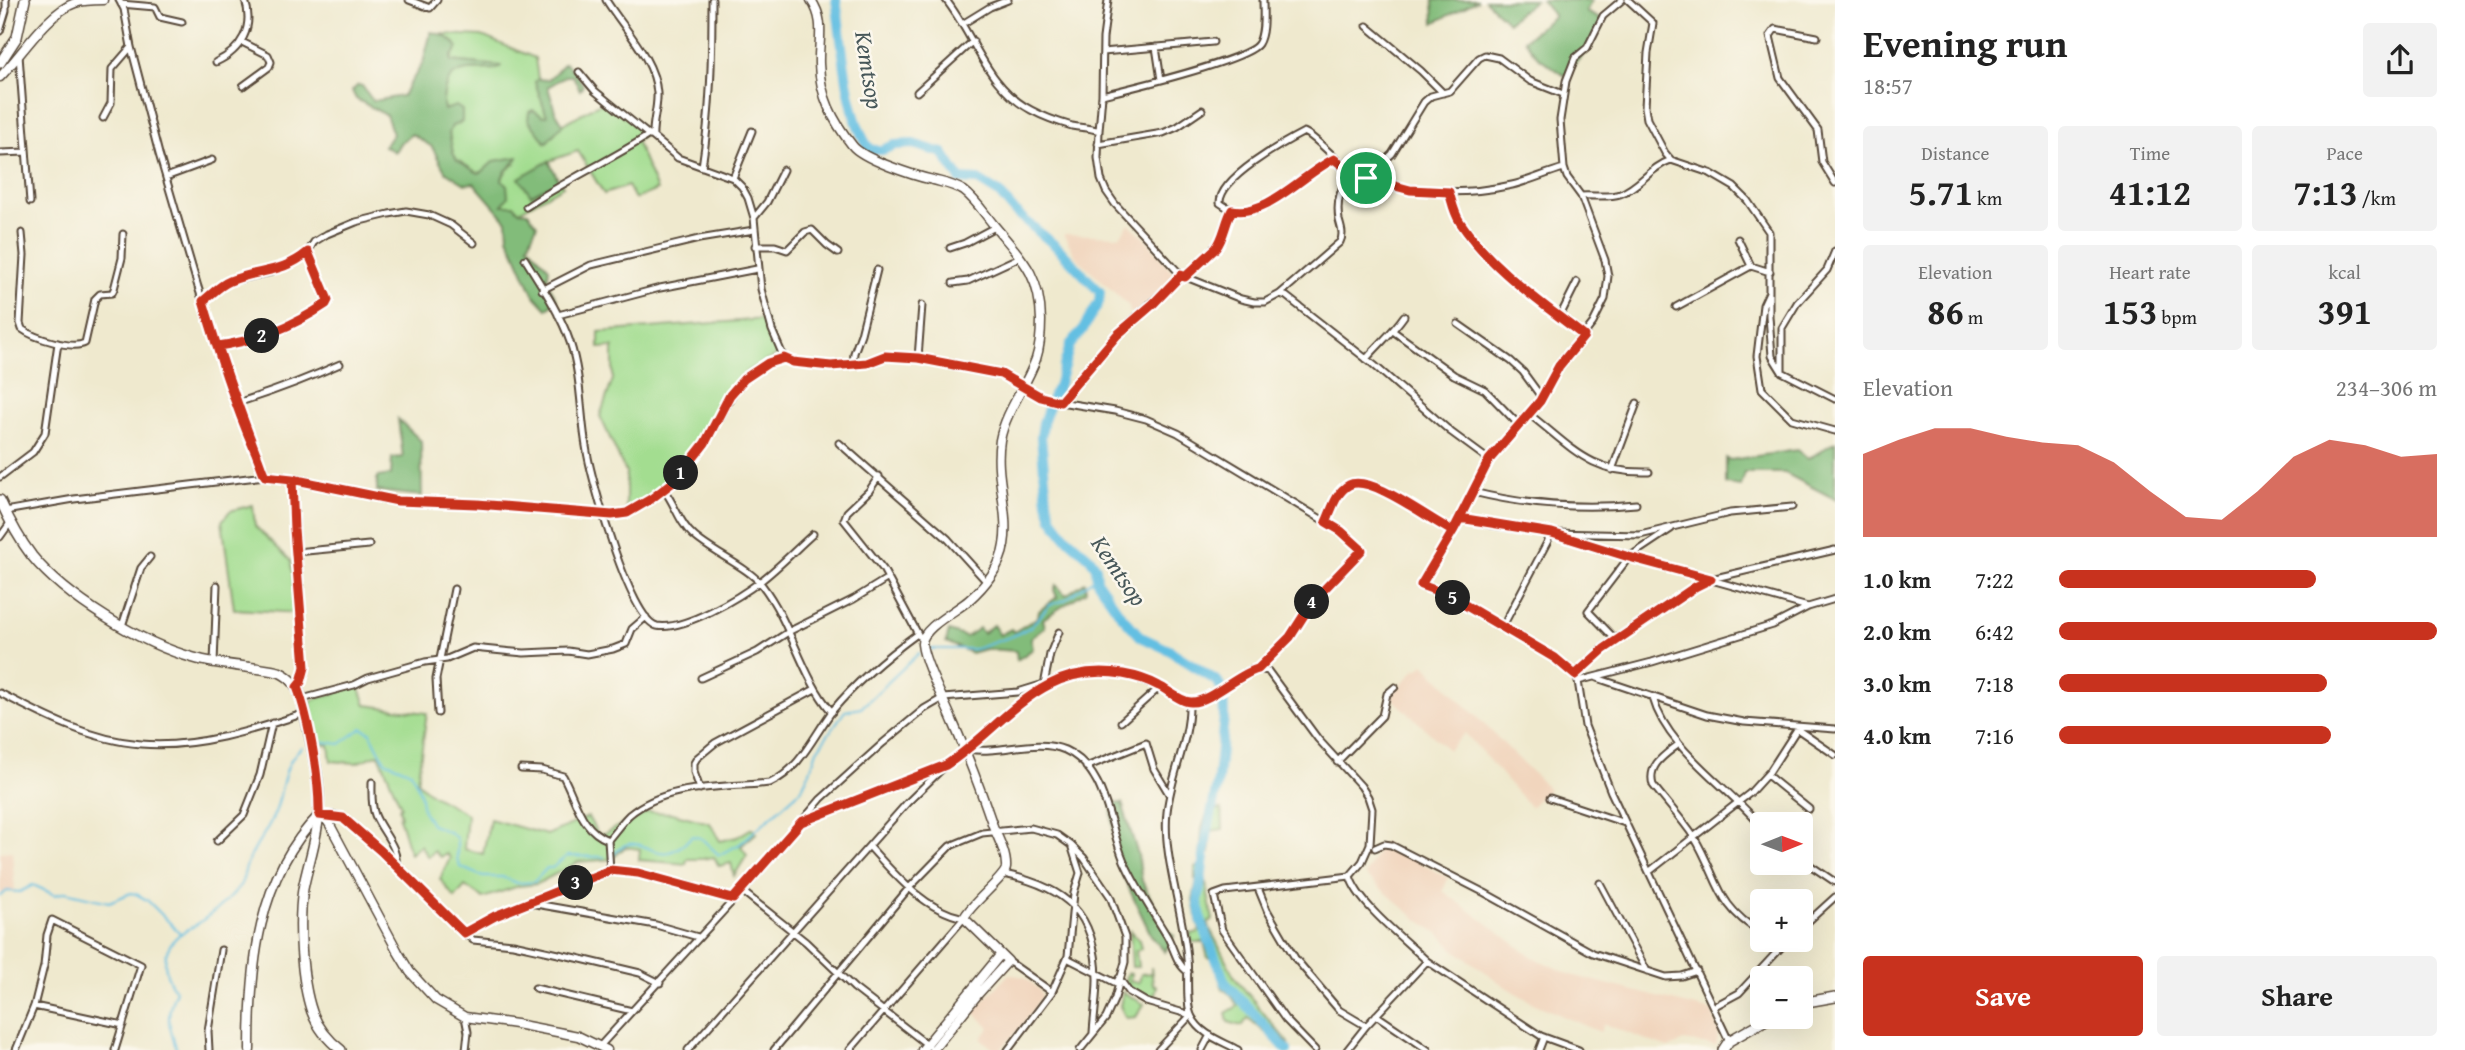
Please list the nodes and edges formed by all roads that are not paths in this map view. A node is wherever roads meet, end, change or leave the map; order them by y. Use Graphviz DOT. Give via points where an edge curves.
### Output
graph roads {
  1 [pos="25,0"];
  2 [pos="103,0"];
  3 [pos="245,0"];
  4 [pos="409,0"];
  5 [pos="437,0"];
  6 [pos="606,0"];
  7 [pos="712,0"];
  8 [pos="811,0"];
  9 [pos="946,0"];
  10 [pos="1008,0"];
  11 [pos="1108,0"];
  12 [pos="1263,0"];
  13 [pos="1622,0"];
  14 [pos="1628,0"];
  15 [pos="4,2"];
  16 [pos="72,2"];
  17 [pos="120,2"];
  18 [pos="182,22"];
  19 [pos="964,23"];
  20 [pos="1367,26"];
  21 [pos="0,31"];
  22 [pos="1817,37"];
  23 [pos="242,41"];
  24 [pos="973,41"];
  25 [pos="1213,43"];
  26 [pos="131,47"];
  27 [pos="1156,47"];
  28 [pos="1103,52"];
  29 [pos="19,55"];
  30 [pos="216,62"];
  31 [pos="0,63"];
  32 [pos="579,72"];
  33 [pos="0,77"];
  34 [pos="1161,80"];
  35 [pos="243,86"];
  36 [pos="917,92"];
  37 [pos="1443,94"];
  38 [pos="1563,94"];
  39 [pos="1102,95"];
  40 [pos="1202,110"];
  41 [pos="103,118"];
  42 [pos="752,131"];
  43 [pos="1098,131"];
  44 [pos="651,136"];
  45 [pos="1098,145"];
  46 [pos="26,152"];
  47 [pos="0,153"];
  48 [pos="1334,159"];
  49 [pos="212,160"];
  50 [pos="1671,160"];
  51 [pos="702,167"];
  52 [pos="1564,168"];
  53 [pos="783,170"];
  54 [pos="1352,173"];
  55 [pos="166,177"];
  56 [pos="733,178"];
  57 [pos="1366,178"];
  58 [pos="1835,183"];
  59 [pos="1449,192"];
  60 [pos="1581,197"];
  61 [pos="30,202"];
  62 [pos="526,206"];
  63 [pos="1232,210"];
  64 [pos="754,218"];
  65 [pos="995,227"];
  66 [pos="754,230"];
  67 [pos="22,233"];
  68 [pos="123,234"];
  69 [pos="1738,239"];
  70 [pos="474,243"];
  71 [pos="755,246"];
  72 [pos="950,248"];
  73 [pos="1835,251"];
  74 [pos="308,252"];
  75 [pos="838,253"];
  76 [pos="1020,257"];
  77 [pos="525,259"];
  78 [pos="1751,266"];
  79 [pos="757,269"];
  80 [pos="877,270"];
  81 [pos="1770,272"];
  82 [pos="1183,276"];
  83 [pos="1577,282"];
  84 [pos="953,283"];
  85 [pos="1770,289"];
  86 [pos="542,290"];
  87 [pos="1280,294"];
  88 [pos="203,301"];
  89 [pos="922,305"];
  90 [pos="1676,307"];
  91 [pos="558,315"];
  92 [pos="1404,316"];
  93 [pos="1560,316"];
  94 [pos="1458,324"];
  95 [pos="1393,331"];
  96 [pos="1584,336"];
  97 [pos="58,343"];
  98 [pos="218,346"];
  99 [pos="784,358"];
  100 [pos="918,358"];
  101 [pos="1366,359"];
  102 [pos="340,364"];
  103 [pos="853,365"];
  104 [pos="1782,372"];
  105 [pos="1023,388"];
  106 [pos="1542,398"];
  107 [pos="1835,399"];
  108 [pos="1058,401"];
  109 [pos="237,403"];
  110 [pos="1637,403"];
  111 [pos="1529,415"];
  112 [pos="1520,426"];
  113 [pos="1835,431"];
  114 [pos="839,443"];
  115 [pos="1489,460"];
  116 [pos="1612,470"];
  117 [pos="1649,472"];
  118 [pos="265,476"];
  119 [pos="879,476"];
  120 [pos="0,477"];
  121 [pos="292,479"];
  122 [pos="664,490"];
  123 [pos="1473,492"];
  124 [pos="0,500"];
  125 [pos="1636,504"];
  126 [pos="1792,508"];
  127 [pos="5,511"];
  128 [pos="604,514"];
  129 [pos="1460,518"];
  130 [pos="1326,522"];
  131 [pos="10,523"];
  132 [pos="1676,526"];
  133 [pos="1453,531"];
  134 [pos="1552,533"];
  135 [pos="813,534"];
  136 [pos="0,537"];
  137 [pos="369,545"];
  138 [pos="1835,550"];
  139 [pos="296,552"];
  140 [pos="150,557"];
  141 [pos="1629,557"];
  142 [pos="888,578"];
  143 [pos="1711,579"];
  144 [pos="986,581"];
  145 [pos="760,582"];
  146 [pos="217,585"];
  147 [pos="454,589"];
  148 [pos="1835,599"];
  149 [pos="1808,607"];
  150 [pos="646,617"];
  151 [pos="122,626"];
  152 [pos="1502,628"];
  153 [pos="790,631"];
  154 [pos="1059,632"];
  155 [pos="1616,640"];
  156 [pos="922,644"];
  157 [pos="440,660"];
  158 [pos="214,663"];
  159 [pos="1258,669"];
  160 [pos="701,678"];
  161 [pos="1576,678"];
  162 [pos="1596,678"];
  163 [pos="1044,685"];
  164 [pos="297,687"];
  165 [pos="1160,687"];
  166 [pos="1395,687"];
  167 [pos="815,689"];
  168 [pos="0,692"];
  169 [pos="943,698"];
  170 [pos="1653,698"];
  171 [pos="302,699"];
  172 [pos="1189,703"];
  173 [pos="832,712"];
  174 [pos="304,713"];
  175 [pos="438,713"];
  176 [pos="1121,722"];
  177 [pos="272,723"];
  178 [pos="1796,728"];
  179 [pos="1835,729"];
  180 [pos="1679,744"];
  181 [pos="967,750"];
  182 [pos="1835,755"];
  183 [pos="1337,762"];
  184 [pos="946,765"];
  185 [pos="1086,767"];
  186 [pos="521,769"];
  187 [pos="1767,775"];
  188 [pos="372,782"];
  189 [pos="700,789"];
  190 [pos="1169,794"];
  191 [pos="1550,798"];
  192 [pos="1739,802"];
  193 [pos="1809,809"];
  194 [pos="1750,814"];
  195 [pos="321,816"];
  196 [pos="801,822"];
  197 [pos="1625,823"];
  198 [pos="995,831"];
  199 [pos="1694,838"];
  200 [pos="608,840"];
  201 [pos="217,841"];
  202 [pos="1071,845"];
  203 [pos="869,846"];
  204 [pos="1375,848"];
  205 [pos="396,865"];
  206 [pos="1813,867"];
  207 [pos="610,870"];
  208 [pos="1650,871"];
  209 [pos="1004,874"];
  210 [pos="1350,876"];
  211 [pos="1835,882"];
  212 [pos="1600,883"];
  213 [pos="1258,887"];
  214 [pos="909,888"];
  215 [pos="742,891"];
  216 [pos="1835,898"];
  217 [pos="733,899"];
  218 [pos="528,903"];
  219 [pos="1073,904"];
  220 [pos="1813,917"];
  221 [pos="964,918"];
  222 [pos="1750,925"];
  223 [pos="793,932"];
  224 [pos="464,933"];
  225 [pos="698,937"];
  226 [pos="221,950"];
  227 [pos="1777,952"];
  228 [pos="1005,958"];
  229 [pos="1067,958"];
  230 [pos="1427,961"];
  231 [pos="1647,971"];
  232 [pos="1697,971"];
  233 [pos="839,972"];
  234 [pos="1188,972"];
  235 [pos="1097,975"];
  236 [pos="1119,978"];
  237 [pos="660,982"];
  238 [pos="536,988"];
  239 [pos="1052,992"];
  240 [pos="1835,997"];
  241 [pos="1813,1001"];
  242 [pos="34,1006"];
  243 [pos="1713,1007"];
  244 [pos="883,1011"];
  245 [pos="632,1012"];
  246 [pos="1191,1015"];
  247 [pos="1376,1015"];
  248 [pos="465,1017"];
  249 [pos="124,1025"];
  250 [pos="1366,1026"];
  251 [pos="1750,1029"];
  252 [pos="1093,1033"];
  253 [pos="1210,1035"];
  254 [pos="1544,1037"];
  255 [pos="1729,1041"];
  256 [pos="334,1048"];
  257 [pos="601,1049"];
  258 [pos="930,1049"];
  259 [pos="16,1050"];
  260 [pos="115,1050"];
  261 [pos="209,1050"];
  262 [pos="250,1050"];
  263 [pos="466,1050"];
  264 [pos="688,1050"];
  265 [pos="774,1050"];
  266 [pos="850,1050"];
  267 [pos="1008,1050"];
  268 [pos="1080,1050"];
  269 [pos="1158,1050"];
  270 [pos="1202,1050"];
  271 [pos="1238,1050"];
  272 [pos="1314,1050"];
  273 [pos="1347,1050"];
  274 [pos="1428,1050"];
  275 [pos="1539,1050"];
  276 [pos="1579,1050"];
  277 [pos="1723,1050"];
  1 -- 31 [label="main road" via="17,37"];
  2 -- 16 [label="street"];
  3 -- 23 [label="street" via="248,23"];
  4 -- 5 [label="street" via="430,8"];
  6 -- 44 [label="street" via="657,89"];
  7 -- 51 [label="street" via="713,61"];
  8 -- 65 [label="street" via="820,20 819,67 825,98 832,119 853,146 892,167 960,188"];
  9 -- 19 [label="street"];
  10 -- 19 [label="street"];
  11 -- 28 [label="street"];
  12 -- 34 [label="street" via="1261,35 1253,49"];
  13 -- 38 [label="street" via="1604,16 1587,48 1574,58"];
  14 -- 50 [label="street" via="1653,23 1645,107"];
  15 -- 21 [label="street"];
  16 -- 29 [label="street" via="33,36"];
  17 -- 18 [label="street" via="155,7 160,17"];
  17 -- 26 [label="street"];
  19 -- 24 [label="street"];
  20 -- 37 [label="street"];
  22 -- 58 [label="street" via="1775,29 1770,36 1780,78 1818,130 1822,162"];
  23 -- 30 [label="street"];
  23 -- 35 [label="street" via="268,55 271,62"];
  24 -- 36 [label="street"];
  24 -- 43 [label="street" via="992,76 1020,103 1050,119"];
  25 -- 27 [label="street"];
  26 -- 41 [label="street" via="112,69 111,103"];
  26 -- 55 [label="street"];
  27 -- 28 [label="street"];
  27 -- 34 [label="street"];
  28 -- 39 [label="street"];
  29 -- 33 [label="street"];
  29 -- 46 [label="street"];
  32 -- 44 [label="street" via="595,91"];
  34 -- 39 [label="street"];
  37 -- 38 [label="street" via="1485,55 1499,58 1530,81"];
  37 -- 57 [label="street" via="1424,102 1392,154"];
  38 -- 52 [label="street" via="1559,120"];
  39 -- 43 [label="street"];
  40 -- 45 [label="street" via="1169,131"];
  42 -- 56 [label="street"];
  43 -- 45 [label="street"];
  44 -- 51 [label="street" via="678,158"];
  44 -- 62 [label="street"];
  45 -- 82 [label="street" via="1106,191"];
  46 -- 47 [label="street"];
  46 -- 61 [label="street"];
  48 -- 54 [label="street"];
  48 -- 63 [label="street" via="1270,203"];
  48 -- 63 [label="street" via="1307,133 1292,138 1255,161 1223,191 1220,203"];
  49 -- 55 [label="street"];
  50 -- 60 [label="street" via="1658,164 1619,194"];
  50 -- 81 [label="street" via="1722,179 1747,200 1769,232"];
  51 -- 56 [label="street"];
  52 -- 59 [label="street" via="1513,185"];
  52 -- 60 [label="street"];
  53 -- 64 [label="street"];
  54 -- 57 [label="street"];
  54 -- 87 [label="street" via="1339,194 1343,238"];
  55 -- 88 [label="street"];
  56 -- 64 [label="street" via="748,198"];
  57 -- 59 [label="street" via="1410,190"];
  59 -- 93 [label="street" via="1459,221 1486,253"];
  60 -- 96 [label="street" via="1608,276 1605,299"];
  63 -- 82 [label="street" via="1220,242"];
  64 -- 66 [label="street"];
  65 -- 72 [label="street"];
  65 -- 76 [label="street"];
  66 -- 71 [label="street"];
  66 -- 86 [label="street" via="592,264"];
  67 -- 97 [label="street" via="22,330"];
  68 -- 97 [label="street" via="114,289 95,299 85,343"];
  69 -- 78 [label="street"];
  70 -- 74 [label="street" via="451,225 420,212 403,211 327,234"];
  71 -- 75 [label="street" via="786,250 812,230"];
  71 -- 79 [label="street"];
  73 -- 104 [label="street" via="1827,271 1797,303 1782,328"];
  74 -- 88 [label="street" via="271,272 227,282"];
  74 -- 98 [label="street" via="326,304 280,331"];
  76 -- 84 [label="street" via="968,281"];
  76 -- 105 [label="street" via="1036,282 1041,308 1038,350"];
  77 -- 86 [label="street"];
  78 -- 81 [label="street"];
  78 -- 90 [label="street"];
  79 -- 91 [label="street"];
  79 -- 99 [label="street"];
  80 -- 103 [label="street"];
  81 -- 85 [label="street"];
  82 -- 87 [label="street" via="1254,302"];
  82 -- 108 [label="street" via="1117,335"];
  83 -- 93 [label="street"];
  85 -- 104 [label="street" via="1772,356"];
  85 -- 113 [label="street" via="1763,305 1757,356 1762,389 1791,419"];
  86 -- 91 [label="street"];
  87 -- 101 [label="street"];
  88 -- 98 [label="street"];
  89 -- 100 [label="street"];
  91 -- 128 [label="street" via="575,362 587,451"];
  92 -- 95 [label="street"];
  93 -- 96 [label="street"];
  94 -- 106 [label="street" via="1517,366"];
  95 -- 101 [label="street"];
  95 -- 112 [label="street" via="1448,371 1485,390"];
  96 -- 106 [label="street" via="1559,366"];
  97 -- 120 [label="street" via="45,433 33,452"];
  98 -- 109 [label="street"];
  99 -- 103 [label="street" via="810,365"];
  99 -- 122 [label="street" via="744,379 730,395 705,443"];
  100 -- 103 [label="street" via="885,356"];
  100 -- 105 [label="street" via="1001,374"];
  101 -- 115 [label="street"];
  102 -- 109 [label="street"];
  104 -- 107 [label="street"];
  105 -- 108 [label="street"];
  105 -- 144 [label="street" via="1007,415 1000,442 999,479 1006,525 1001,558"];
  106 -- 111 [label="street"];
  108 -- 130 [label="street" via="1146,419 1178,433"];
  109 -- 118 [label="street"];
  110 -- 116 [label="street"];
  111 -- 112 [label="street"];
  111 -- 116 [label="street" via="1593,464"];
  112 -- 115 [label="street"];
  114 -- 119 [label="street"];
  115 -- 123 [label="street"];
  116 -- 117 [label="street"];
  118 -- 121 [label="street"];
  118 -- 127 [label="street"];
  119 -- 142 [label="street" via="844,520"];
  119 -- 144 [label="street"];
  121 -- 128 [label="street" via="398,501"];
  121 -- 139 [label="street"];
  122 -- 128 [label="street" via="627,513"];
  122 -- 145 [label="street" via="693,536"];
  123 -- 125 [label="street" via="1586,507"];
  123 -- 129 [label="street"];
  124 -- 127 [label="main road"];
  126 -- 132 [label="street" via="1730,513"];
  127 -- 131 [label="main road"];
  128 -- 150 [label="street" via="629,590"];
  129 -- 133 [label="street"];
  129 -- 134 [label="street"];
  130 -- 133 [label="street" via="1338,496 1357,482 1378,488"];
  130 -- 159 [label="street" via="1362,550"];
  131 -- 136 [label="street"];
  131 -- 151 [label="main road" via="48,572"];
  132 -- 134 [label="street" via="1640,535"];
  132 -- 141 [label="street"];
  133 -- 152 [label="street" via="1421,585 1448,595"];
  134 -- 141 [label="street"];
  134 -- 152 [label="street"];
  135 -- 145 [label="street"];
  137 -- 139 [label="street"];
  138 -- 143 [label="street"];
  139 -- 164 [label="street" via="305,667"];
  140 -- 151 [label="street" via="141,568"];
  141 -- 143 [label="street"];
  141 -- 155 [label="street" via="1588,611"];
  142 -- 153 [label="street"];
  142 -- 156 [label="street"];
  143 -- 149 [label="street"];
  143 -- 155 [label="street"];
  144 -- 156 [label="street" via="930,629"];
  145 -- 150 [label="street" via="685,624 659,626"];
  145 -- 153 [label="street"];
  146 -- 158 [label="street"];
  147 -- 157 [label="street"];
  148 -- 149 [label="street"];
  149 -- 162 [label="street" via="1773,625"];
  150 -- 157 [label="street" via="632,629 626,644 593,654 473,648"];
  151 -- 158 [label="main road" via="156,645"];
  152 -- 161 [label="street" via="1555,658"];
  153 -- 160 [label="street"];
  153 -- 167 [label="street"];
  154 -- 163 [label="street"];
  155 -- 161 [label="street"];
  156 -- 169 [label="street"];
  156 -- 173 [label="street" via="867,675"];
  157 -- 171 [label="street"];
  157 -- 175 [label="street"];
  158 -- 164 [label="main road" via="279,672"];
  159 -- 172 [label="street"];
  159 -- 183 [label="street" via="1268,671"];
  161 -- 162 [label="street"];
  161 -- 197 [label="street" via="1585,726"];
  162 -- 170 [label="street"];
  163 -- 165 [label="street" via="1111,671"];
  163 -- 169 [label="street" via="1018,692"];
  163 -- 181 [label="street"];
  164 -- 171 [label="main road"];
  165 -- 172 [label="street"];
  165 -- 176 [label="street"];
  166 -- 183 [label="street" via="1387,694 1382,716"];
  167 -- 173 [label="street"];
  167 -- 189 [label="street" via="706,749 694,763"];
  168 -- 177 [label="street" via="56,722 144,744 194,741"];
  169 -- 181 [label="street"];
  169 -- 196 [label="street" via="883,743"];
  170 -- 178 [label="street" via="1720,718"];
  170 -- 180 [label="street" via="1664,725"];
  171 -- 174 [label="main road"];
  172 -- 190 [label="street" via="1188,729"];
  173 -- 189 [label="street" via="794,766 779,779"];
  174 -- 177 [label="street"];
  174 -- 195 [label="main road"];
  177 -- 201 [label="street" via="247,808 240,821"];
  178 -- 179 [label="street"];
  178 -- 182 [label="street"];
  178 -- 187 [label="street"];
  180 -- 192 [label="street"];
  180 -- 199 [label="street" via="1657,763 1651,777"];
  181 -- 184 [label="street"];
  181 -- 185 [label="street" via="1052,747 1065,750"];
  181 -- 198 [label="street"];
  183 -- 210 [label="street" via="1361,786 1372,809 1370,844"];
  184 -- 196 [label="street"];
  184 -- 203 [label="street"];
  185 -- 190 [label="street" via="1146,743"];
  185 -- 234 [label="street" via="1100,787 1135,885"];
  186 -- 200 [label="street" via="563,776 588,827"];
  187 -- 192 [label="street"];
  187 -- 193 [label="street"];
  188 -- 205 [label="street" via="373,810 394,850"];
  189 -- 200 [label="street" via="653,799 628,816"];
  190 -- 234 [label="street" via="1168,844"];
  191 -- 197 [label="street"];
  192 -- 194 [label="street"];
  192 -- 199 [label="street"];
  195 -- 205 [label="street" via="343,818"];
  195 -- 248 [label="street" via="411,972 436,1000"];
  195 -- 256 [label="main road" via="303,892 303,958 312,1012"];
  195 -- 262 [label="street" via="309,825 288,858 263,912"];
  196 -- 215 [label="street"];
  197 -- 208 [label="street"];
  198 -- 202 [label="street" via="1046,830"];
  198 -- 209 [label="street"];
  198 -- 214 [label="street" via="950,846"];
  199 -- 208 [label="street"];
  199 -- 222 [label="street" via="1730,908"];
  200 -- 207 [label="street"];
  202 -- 219 [label="street" via="1080,873"];
  202 -- 236 [label="street" via="1098,877 1119,917 1125,937 1125,962"];
  203 -- 214 [label="street"];
  203 -- 223 [label="street"];
  204 -- 231 [label="street" via="1391,845 1593,953"];
  205 -- 224 [label="street"];
  206 -- 211 [label="street"];
  207 -- 217 [label="street" via="638,873"];
  207 -- 218 [label="street"];
  208 -- 232 [label="street"];
  209 -- 219 [label="street" via="1042,884"];
  209 -- 221 [label="street"];
  210 -- 213 [label="street"];
  210 -- 230 [label="street" via="1383,921"];
  212 -- 231 [label="street"];
  213 -- 250 [label="street" via="1295,958 1339,1010"];
  213 -- 272 [label="street" via="1214,895 1218,919 1285,1018"];
  214 -- 221 [label="street" via="939,909"];
  214 -- 233 [label="street"];
  215 -- 217 [label="street"];
  215 -- 223 [label="street"];
  216 -- 220 [label="street"];
  217 -- 225 [label="street"];
  218 -- 224 [label="street"];
  218 -- 225 [label="street" via="656,925"];
  219 -- 229 [label="street"];
  219 -- 235 [label="street" via="1092,943"];
  221 -- 228 [label="street"];
  221 -- 244 [label="street"];
  223 -- 233 [label="street"];
  223 -- 264 [label="street"];
  224 -- 237 [label="street" via="472,940 577,958"];
  225 -- 237 [label="street"];
  226 -- 261 [label="street"];
  227 -- 243 [label="street" via="1739,993"];
  228 -- 239 [label="street"];
  228 -- 258 [label="street"];
  229 -- 235 [label="street"];
  229 -- 239 [label="street"];
  230 -- 247 [label="street"];
  230 -- 254 [label="street"];
  231 -- 232 [label="street" via="1682,976"];
  232 -- 243 [label="street"];
  233 -- 244 [label="street"];
  233 -- 265 [label="street"];
  234 -- 246 [label="street"];
  235 -- 236 [label="street" via="1116,982"];
  235 -- 252 [label="street"];
  236 -- 246 [label="street" via="1129,992 1146,1002"];
  236 -- 252 [label="street" via="1106,1018"];
  237 -- 245 [label="street"];
  238 -- 245 [label="street"];
  239 -- 267 [label="street"];
  240 -- 241 [label="main road"];
  242 -- 249 [label="street"];
  242 -- 249 [label="street" via="48,927 54,920 141,965"];
  242 -- 259 [label="street"];
  243 -- 255 [label="street"];
  244 -- 258 [label="street"];
  244 -- 266 [label="street"];
  245 -- 257 [label="street"];
  246 -- 253 [label="street" via="1200,1030"];
  246 -- 269 [label="street"];
  247 -- 250 [label="street"];
  247 -- 274 [label="street"];
  248 -- 257 [label="street" via="578,1036"];
  248 -- 263 [label="street"];
  249 -- 260 [label="street"];
  250 -- 273 [label="street"];
  251 -- 255 [label="main road"];
  252 -- 268 [label="street"];
  253 -- 270 [label="street"];
  253 -- 271 [label="street"];
  254 -- 275 [label="street"];
  254 -- 276 [label="street"];
  255 -- 277 [label="main road"];
}
